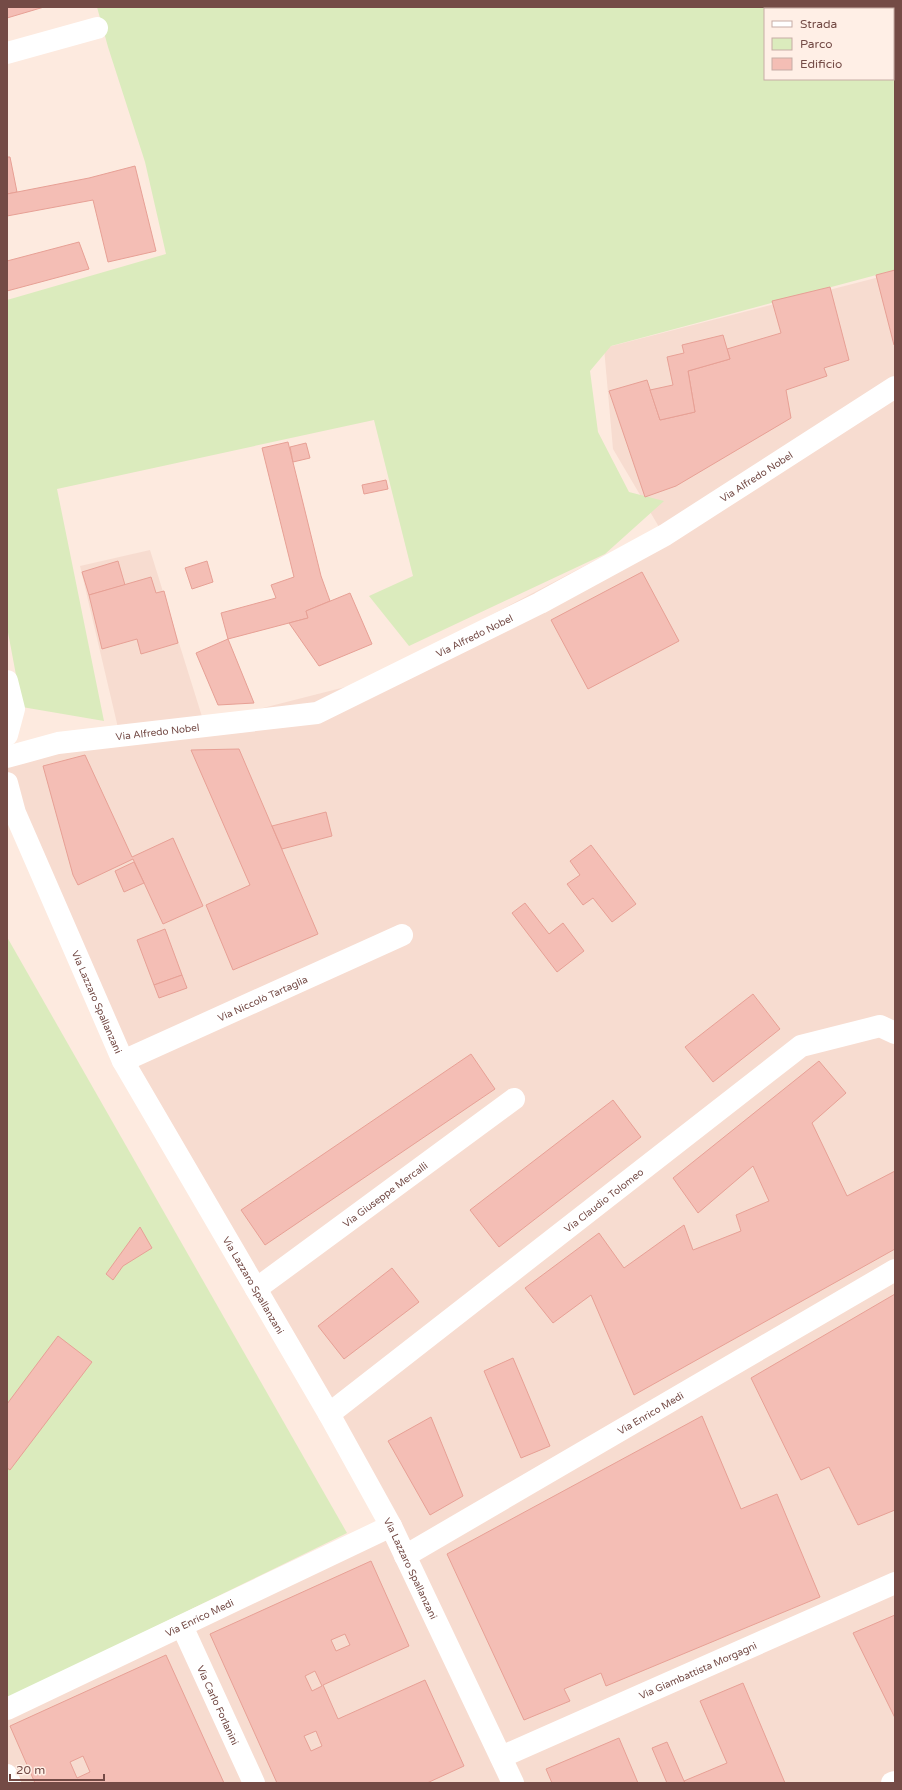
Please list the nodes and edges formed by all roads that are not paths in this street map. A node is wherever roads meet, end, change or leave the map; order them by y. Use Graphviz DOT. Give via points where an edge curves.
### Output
graph roads {
  1 [pos="97,28"];
  2 [pos="7,53"];
  3 [pos="895,387"];
  4 [pos="7,681"];
  5 [pos="7,735"];
  6 [pos="7,757"];
  7 [pos="7,783"];
  8 [pos="402,935"];
  9 [pos="895,1033"];
  10 [pos="124,1061"];
  11 [pos="514,1099"];
  12 [pos="895,1270"];
  13 [pos="256,1288"];
  14 [pos="329,1414"];
  15 [pos="391,1526"];
  16 [pos="405,1556"];
  17 [pos="895,1583"];
  18 [pos="182,1626"];
  19 [pos="7,1709"];
  20 [pos="504,1775"];
  21 [pos="7,1776"];
  22 [pos="895,1782"];
  23 [pos="10,1783"];
  24 [pos="254,1783"];
  25 [pos="892,1783"];
  1 -- 2 [label="street"];
  3 -- 6 [label="street, Via Alfredo Nobel" via="665,535 540,603 317,713 58,743"];
  4 -- 5 [label="street" via="14,709"];
  7 -- 10 [label="street, Via Lazzaro Spallanzani" via="15,813"];
  8 -- 10 [label="street, Via Niccolò Tartaglia"];
  9 -- 14 [label="street, Via Claudio Tolomeo" via="880,1026 801,1046"];
  10 -- 13 [label="street, Via Lazzaro Spallanzani"];
  11 -- 13 [label="street, Via Giuseppe Mercalli"];
  12 -- 16 [label="street, Via Enrico Medi"];
  13 -- 14 [label="street, Via Lazzaro Spallanzani"];
  14 -- 15 [label="street, Via Lazzaro Spallanzani"];
  15 -- 16 [label="street, Via Lazzaro Spallanzani"];
  15 -- 18 [label="street, Via Enrico Medi"];
  16 -- 20 [label="street, Via Lazzaro Spallanzani"];
  17 -- 20 [label="street, Via Giambattista Morgagni"];
  18 -- 19 [label="street, Via Enrico Medi"];
  18 -- 24 [label="street, Via Carlo Forlanini"];
  21 -- 23 [label="street"];
  22 -- 25 [label="street"];
}
